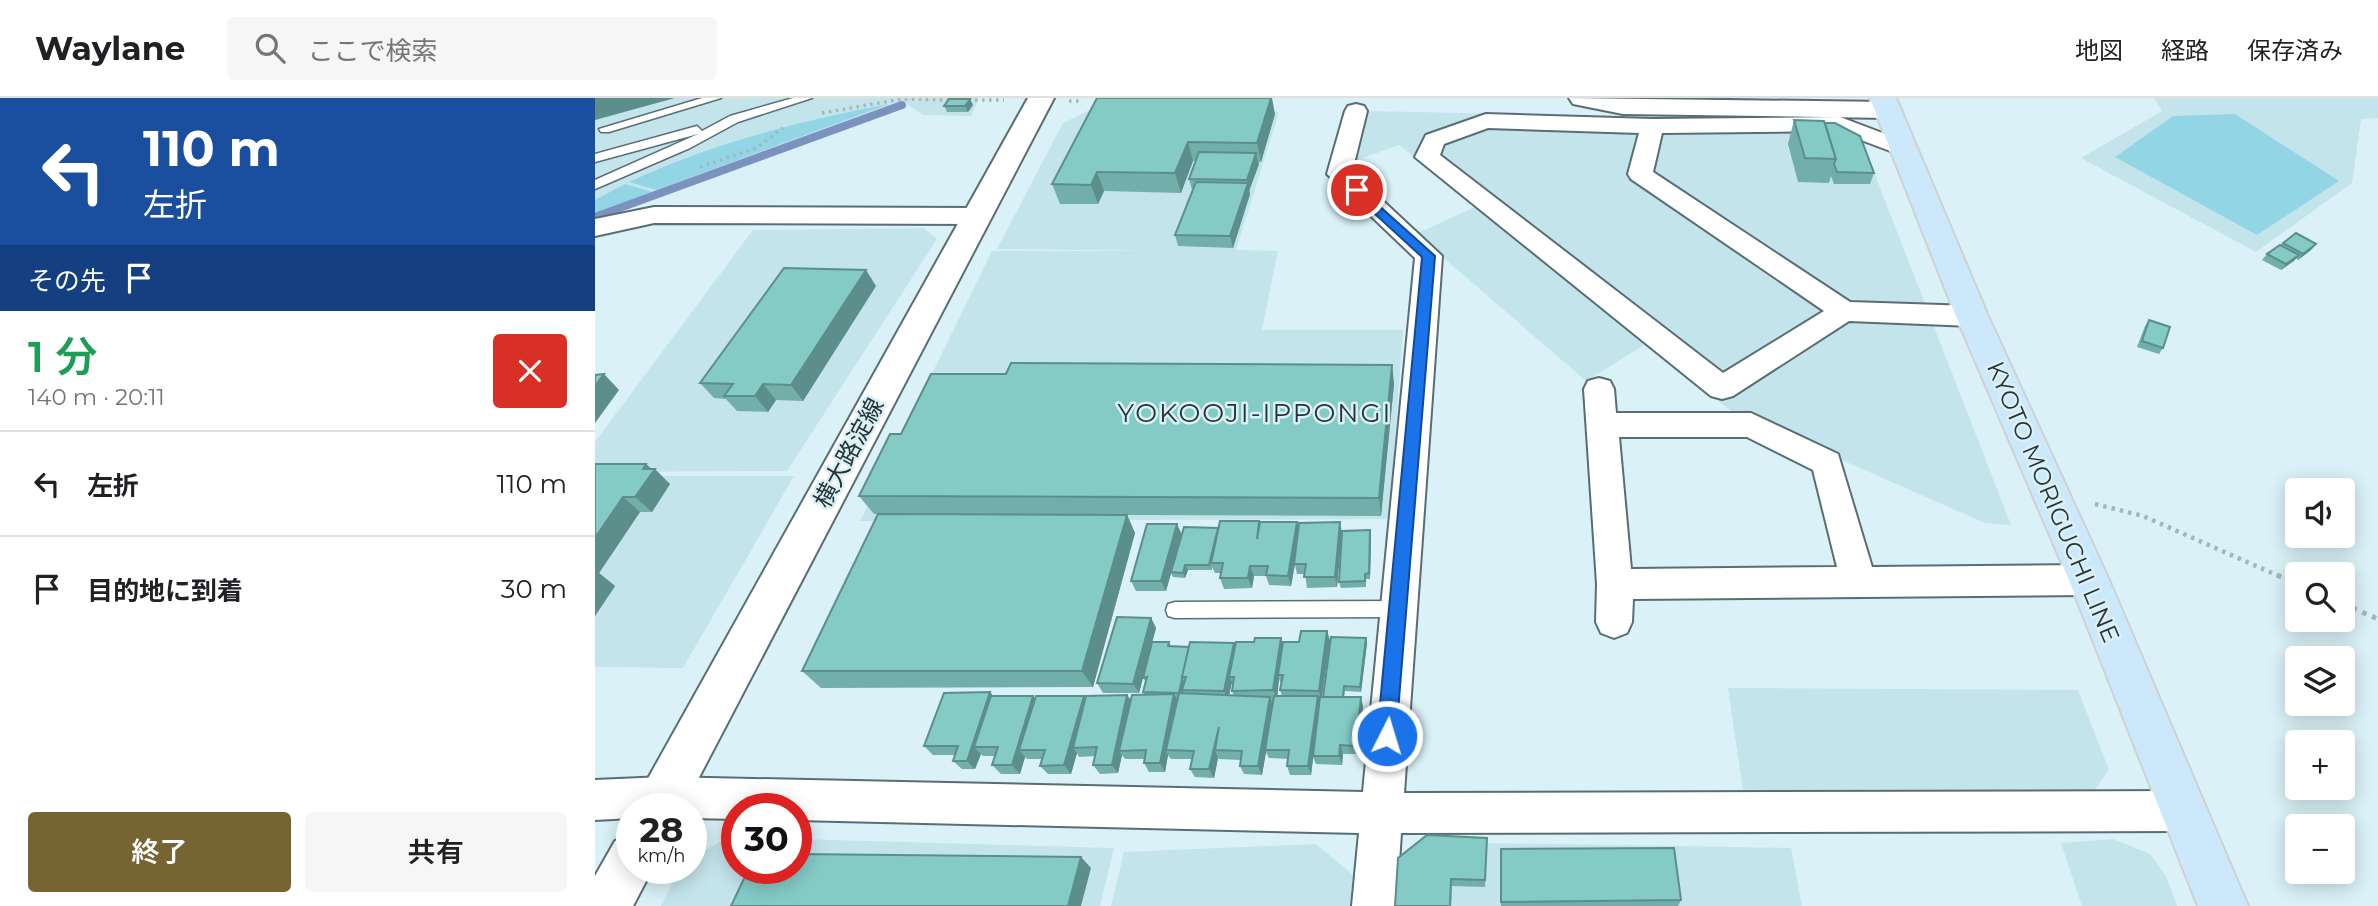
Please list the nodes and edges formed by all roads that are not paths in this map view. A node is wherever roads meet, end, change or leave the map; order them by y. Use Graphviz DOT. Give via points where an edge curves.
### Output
graph roads {
  1 [pos="715,98"];
  2 [pos="806,98"];
  3 [pos="1041,98"];
  4 [pos="1582,98"];
  5 [pos="783,101"];
  6 [pos="1885,104"];
  7 [pos="1356,111"];
  8 [pos="734,119"];
  9 [pos="1652,126"];
  10 [pos="605,129"];
  11 [pos="1901,148"];
  12 [pos="595,158"];
  13 [pos="641,163"];
  14 [pos="595,175"];
  15 [pos="595,184"];
  16 [pos="976,216"];
  17 [pos="595,228"];
  18 [pos="1844,311"];
  19 [pos="1972,316"];
  20 [pos="1599,389"];
  21 [pos="1602,425"];
  22 [pos="2089,580"];
  23 [pos="1858,582"];
  24 [pos="1615,584"];
  25 [pos="1175,610"];
  26 [pos="1398,610"];
  27 [pos="1614,622"];
  28 [pos="666,793"];
  29 [pos="595,800"];
  30 [pos="616,801"];
  31 [pos="707,804"];
  32 [pos="2182,811"];
  33 [pos="1380,813"];
  34 [pos="618,884"];
  35 [pos="606,906"];
  36 [pos="1374,906"];
  37 [pos="2223,906"];
  1 -- 10 [label="lane"];
  2 -- 5 [label="lane"];
  3 -- 16 [label="street, 横大路淀線"];
  4 -- 6 [label="street" via="1623,106"];
  5 -- 8 [label="lane"];
  6 -- 11 [label="main road, KYOTO MORIGUCHI LINE"];
  7 -- 26 [label="street" via="1339,174 1429,256"];
  8 -- 12 [label="lane"];
  8 -- 13 [label="lane"];
  9 -- 11 [label="street" via="1840,124"];
  9 -- 18 [label="street" via="1640,174"];
  9 -- 18 [label="street" via="1486,121 1434,140 1427,157 1722,388"];
  11 -- 19 [label="main road, KYOTO MORIGUCHI LINE"];
  13 -- 14 [label="lane"];
  13 -- 15 [label="lane"];
  16 -- 17 [label="street" via="654,215"];
  16 -- 28 [label="street, 横大路淀線"];
  18 -- 19 [label="street"];
  19 -- 22 [label="main road, KYOTO MORIGUCHI LINE"];
  20 -- 21 [label="street"];
  21 -- 23 [label="street" via="1751,425 1827,463"];
  21 -- 24 [label="street"];
  22 -- 23 [label="street"];
  22 -- 32 [label="main road, KYOTO MORIGUCHI LINE"];
  23 -- 24 [label="street"];
  24 -- 27 [label="street"];
  25 -- 26 [label="lane"];
  26 -- 33 [label="street"];
  29 -- 30 [label="street"];
  31 -- 33 [label="street"];
  32 -- 33 [label="street"];
  32 -- 37 [label="main road, KYOTO MORIGUCHI LINE"];
  33 -- 36 [label="street"];
  34 -- 35 [label="street"];
}
